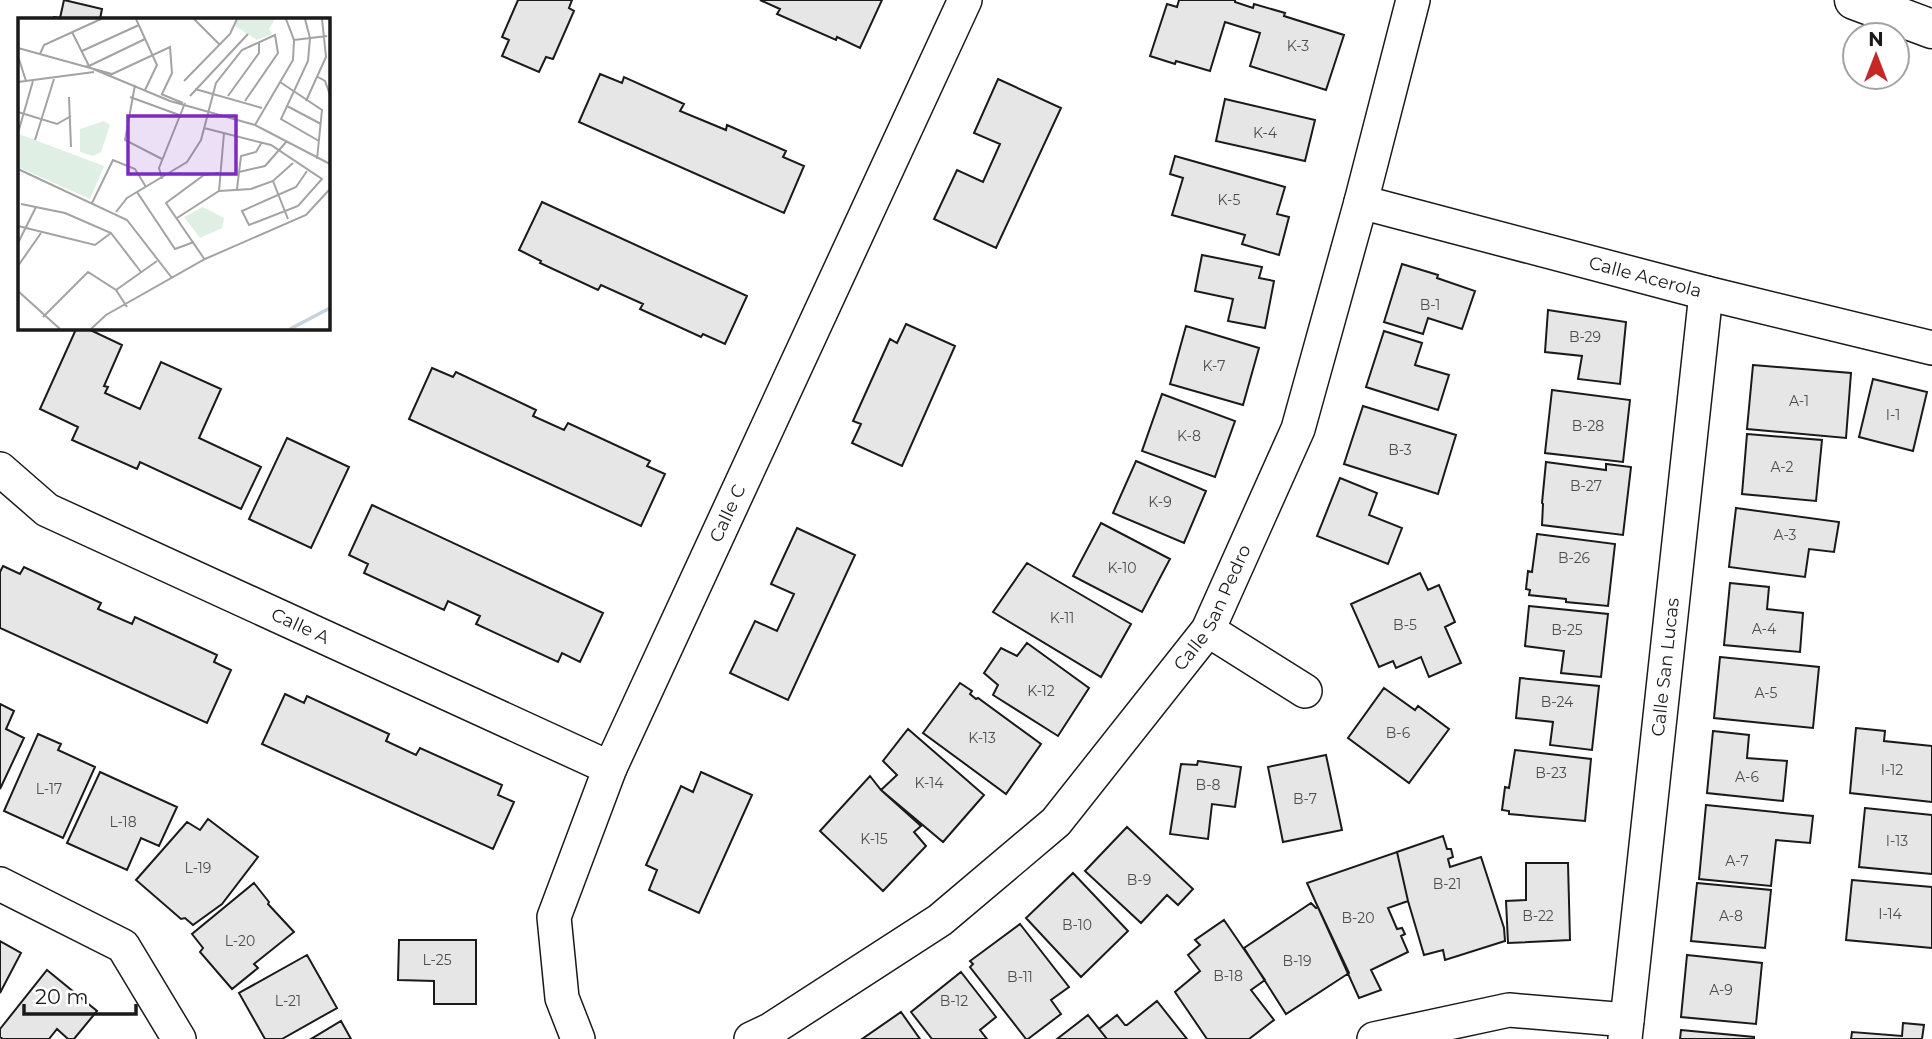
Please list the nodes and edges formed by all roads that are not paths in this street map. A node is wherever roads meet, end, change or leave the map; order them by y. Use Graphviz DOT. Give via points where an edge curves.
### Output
graph roads {
  1 [pos="964,0"];
  2 [pos="1413,0"];
  3 [pos="1854,0"];
  4 [pos="1932,29"];
  5 [pos="1361,202"];
  6 [pos="1706,293"];
  7 [pos="1932,348"];
  8 [pos="0,469"];
  9 [pos="1208,630"];
  10 [pos="1305,691"];
  11 [pos="610,768"];
  12 [pos="0,884"];
  13 [pos="1626,1029"];
  14 [pos="766,1036"];
  15 [pos="179,1039"];
  16 [pos="578,1039"];
  17 [pos="1374,1039"];
  1 -- 11 [label="street, Calle C"];
  2 -- 5 [label="street, Calle San Pedro"];
  3 -- 4 [label="street"];
  5 -- 6 [label="street, Calle Acerola"];
  5 -- 9 [label="street, Calle San Pedro" via="1298,429"];
  6 -- 7 [label="street, Calle Acerola"];
  6 -- 13 [label="street, Calle San Lucas"];
  8 -- 11 [label="street, Calle A" via="47,510"];
  9 -- 10 [label="street"];
  9 -- 14 [label="street, Calle San Pedro" via="1056,822 940,920"];
  11 -- 16 [label="street, Calle C" via="554,917 562,998"];
  12 -- 15 [label="street" via="123,946"];
  13 -- 17 [label="street" via="1509,1010"];
}
